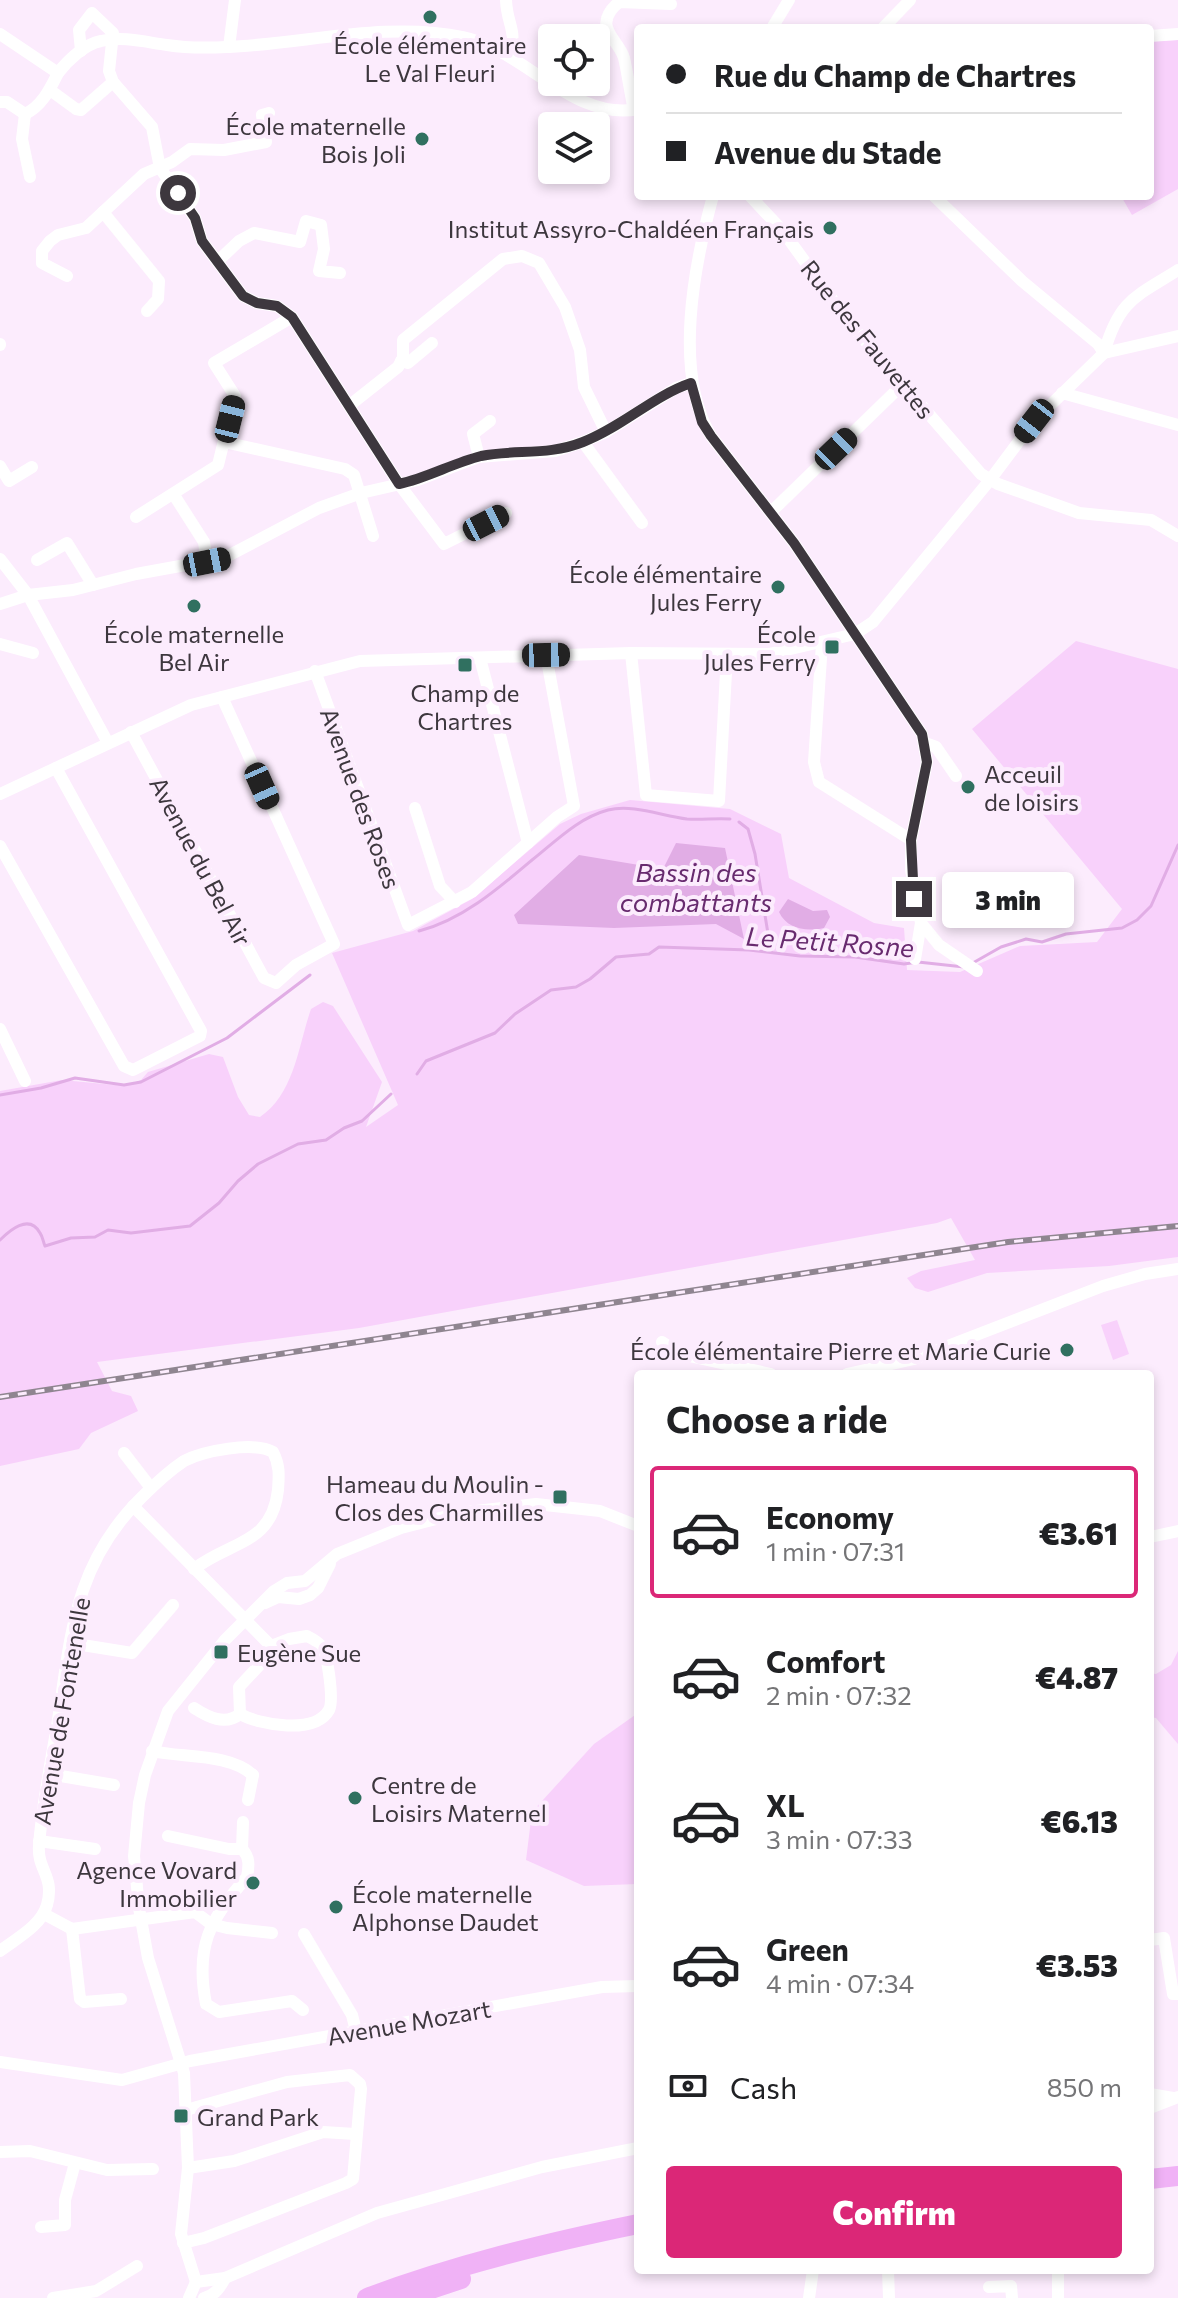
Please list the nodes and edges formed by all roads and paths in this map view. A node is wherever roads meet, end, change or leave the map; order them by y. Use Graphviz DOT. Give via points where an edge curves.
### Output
graph roads {
  1 [pos="235,0"];
  2 [pos="506,0"];
  3 [pos="789,0"];
  4 [pos="910,0"];
  5 [pos="671,4"];
  6 [pos="774,24"];
  7 [pos="887,24"];
  8 [pos="0,34"];
  9 [pos="1178,34"];
  10 [pos="528,35"];
  11 [pos="1154,36"];
  12 [pos="114,39"];
  13 [pos="514,40"];
  14 [pos="229,47"];
  15 [pos="81,51"];
  16 [pos="509,56"];
  17 [pos="58,73"];
  18 [pos="113,82"];
  19 [pos="50,90"];
  20 [pos="634,101"];
  21 [pos="0,102"];
  22 [pos="634,109"];
  23 [pos="269,113"];
  24 [pos="25,114"];
  25 [pos="160,168"];
  26 [pos="30,177"];
  27 [pos="712,200"];
  28 [pos="754,200"];
  29 [pos="938,200"];
  30 [pos="103,212"];
  31 [pos="218,261"];
  32 [pos="1178,270"];
  33 [pos="340,273"];
  34 [pos="67,276"];
  35 [pos="147,311"];
  36 [pos="292,317"];
  37 [pos="1178,336"];
  38 [pos="432,343"];
  39 [pos="1104,353"];
  40 [pos="401,361"];
  41 [pos="691,383"];
  42 [pos="902,385"];
  43 [pos="1062,393"];
  44 [pos="350,405"];
  45 [pos="490,421"];
  46 [pos="1178,425"];
  47 [pos="606,432"];
  48 [pos="224,442"];
  49 [pos="583,442"];
  50 [pos="479,457"];
  51 [pos="0,466"];
  52 [pos="32,467"];
  53 [pos="990,480"];
  54 [pos="399,484"];
  55 [pos="361,493"];
  56 [pos="174,495"];
  57 [pos="771,512"];
  58 [pos="506,513"];
  59 [pos="136,517"];
  60 [pos="642,523"];
  61 [pos="373,536"];
  62 [pos="1178,536"];
  63 [pos="0,559"];
  64 [pos="37,560"];
  65 [pos="207,562"];
  66 [pos="93,585"];
  67 [pos="28,595"];
  68 [pos="0,604"];
  69 [pos="855,634"];
  70 [pos="822,643"];
  71 [pos="0,644"];
  72 [pos="33,653"];
  73 [pos="631,653"];
  74 [pos="727,654"];
  75 [pos="546,655"];
  76 [pos="480,658"];
  77 [pos="315,671"];
  78 [pos="222,697"];
  79 [pos="131,732"];
  80 [pos="108,743"];
  81 [pos="925,743"];
  82 [pos="56,768"];
  83 [pos="956,776"];
  84 [pos="0,794"];
  85 [pos="415,808"];
  86 [pos="911,840"];
  87 [pos="528,843"];
  88 [pos="0,846"];
  89 [pos="455,902"];
  90 [pos="921,923"];
  91 [pos="915,959"];
  92 [pos="977,971"];
  93 [pos="0,1029"];
  94 [pos="25,1081"];
  95 [pos="1178,1269"];
  96 [pos="662,1342"];
  97 [pos="753,1370"];
  98 [pos="865,1370"];
  99 [pos="124,1453"];
  100 [pos="151,1488"];
  101 [pos="133,1506"];
  102 [pos="634,1525"];
  103 [pos="1178,1531"];
  104 [pos="1154,1536"];
  105 [pos="194,1569"];
  106 [pos="173,1605"];
  107 [pos="244,1620"];
  108 [pos="70,1643"];
  109 [pos="271,1646"];
  110 [pos="194,1708"];
  111 [pos="240,1714"];
  112 [pos="152,1751"];
  113 [pos="49,1774"];
  114 [pos="114,1785"];
  115 [pos="248,1800"];
  116 [pos="243,1822"];
  117 [pos="168,1836"];
  118 [pos="39,1841"];
  119 [pos="95,1849"];
  120 [pos="242,1849"];
  121 [pos="44,1914"];
  122 [pos="141,1920"];
  123 [pos="211,1924"];
  124 [pos="72,1929"];
  125 [pos="272,1933"];
  126 [pos="304,1934"];
  127 [pos="1178,1936"];
  128 [pos="1164,1938"];
  129 [pos="1154,1939"];
  130 [pos="0,1951"];
  131 [pos="634,1986"];
  132 [pos="1175,1994"];
  133 [pos="121,1999"];
  134 [pos="298,2006"];
  135 [pos="356,2031"];
  136 [pos="0,2062"];
  137 [pos="181,2065"];
  138 [pos="1154,2095"];
  139 [pos="1176,2098"];
  140 [pos="1154,2108"];
  141 [pos="186,2110"];
  142 [pos="355,2134"];
  143 [pos="634,2149"];
  144 [pos="0,2152"];
  145 [pos="75,2163"];
  146 [pos="1178,2163"];
  147 [pos="1154,2166"];
  148 [pos="188,2168"];
  149 [pos="153,2169"];
  150 [pos="1178,2176"];
  151 [pos="1154,2179"];
  152 [pos="634,2225"];
  153 [pos="41,2227"];
  154 [pos="634,2237"];
  155 [pos="183,2243"];
  156 [pos="137,2266"];
  157 [pos="489,2270"];
  158 [pos="812,2274"];
  159 [pos="888,2274"];
  160 [pos="1058,2274"];
  161 [pos="225,2278"];
  162 [pos="196,2282"];
  163 [pos="989,2287"];
  164 [pos="53,2298"];
  165 [pos="189,2298"];
  166 [pos="204,2298"];
  167 [pos="367,2298"];
  168 [pos="404,2298"];
  169 [pos="419,2298"];
  170 [pos="809,2298"];
  171 [pos="889,2298"];
  172 [pos="1012,2298"];
  173 [pos="1058,2298"];
  1 -- 14 [label="street"];
  2 -- 13 [label="street"];
  3 -- 6 [label="street"];
  4 -- 7 [label="street"];
  5 -- 20 [label="street" via="619,2 610,13 610,40 623,54"];
  8 -- 17 [label="street"];
  9 -- 11 [label="street"];
  10 -- 13 [label="street"];
  12 -- 14 [label="street"];
  12 -- 15 [label="street"];
  12 -- 15 [label="street" via="112,29 92,13 79,30"];
  12 -- 18 [label="street" via="109,71"];
  13 -- 16 [label="street"];
  14 -- 16 [label="street" via="387,31 461,36"];
  15 -- 17 [label="street"];
  16 -- 22 [label="street" via="591,105"];
  17 -- 19 [label="street"];
  18 -- 19 [label="street" via="81,110"];
  18 -- 25 [label="street" via="152,127"];
  19 -- 24 [label="street"];
  21 -- 24 [label="street"];
  23 -- 25 [label="street" via="262,115 266,142 224,150 190,149"];
  24 -- 26 [label="street" via="22,139"];
  25 -- 30 [label="street" via="144,174"];
  25 -- 31 [label="street"];
  27 -- 41 [label="street" via="698,268"];
  28 -- 42 [label="street, Rue des Fauvettes"];
  29 -- 39 [label="street"];
  30 -- 34 [label="street" via="86,228 58,235 42,251 42,263"];
  30 -- 35 [label="street" via="159,281 158,299"];
  31 -- 33 [label="street" via="254,233 300,242 306,221 321,225 324,249 319,271"];
  31 -- 36 [label="street" via="243,296 277,306"];
  32 -- 39 [label="street" via="1126,302"];
  36 -- 44 [label="street"];
  36 -- 48 [label="street" via="214,363 235,396"];
  37 -- 39 [label="street"];
  38 -- 40 [label="street" via="408,363"];
  39 -- 43 [label="street"];
  40 -- 44 [label="street"];
  40 -- 47 [label="street" via="403,340 503,259 522,256 539,263 565,307 580,350 584,387"];
  41 -- 47 [label="street"];
  41 -- 57 [label="street" via="702,422"];
  42 -- 53 [label="street, Rue des Fauvettes"];
  42 -- 57 [label="street"];
  43 -- 46 [label="street"];
  43 -- 53 [label="street"];
  44 -- 54 [label="street"];
  45 -- 50 [label="street" via="473,434"];
  47 -- 49 [label="street"];
  48 -- 55 [label="street" via="345,469 354,475"];
  48 -- 56 [label="street" via="218,465"];
  49 -- 50 [label="street" via="555,451"];
  49 -- 60 [label="street"];
  50 -- 54 [label="street"];
  51 -- 52 [label="street" via="9,481"];
  53 -- 62 [label="street" via="1079,513 1151,520"];
  53 -- 69 [label="street" via="873,622"];
  54 -- 55 [label="street"];
  54 -- 58 [label="street" via="444,544"];
  55 -- 61 [label="street"];
  55 -- 65 [label="street"];
  56 -- 59 [label="street"];
  56 -- 65 [label="street" via="204,542"];
  57 -- 69 [label="street"];
  63 -- 67 [label="street"];
  64 -- 66 [label="street" via="73,540"];
  65 -- 66 [label="street"];
  66 -- 67 [label="street"];
  67 -- 68 [label="street"];
  67 -- 80 [label="street"];
  69 -- 70 [label="street"];
  69 -- 81 [label="street"];
  70 -- 74 [label="street" via="769,654"];
  70 -- 86 [label="street" via="815,775"];
  71 -- 72 [label="street"];
  73 -- 74 [label="street"];
  73 -- 74 [label="street" via="646,795 719,801"];
  73 -- 75 [label="street"];
  75 -- 76 [label="street"];
  75 -- 87 [label="street" via="574,806"];
  76 -- 77 [label="street" via="360,661"];
  76 -- 87 [label="street"];
  77 -- 78 [label="street"];
  77 -- 89 [label="street, Avenue des Roses" via="408,925"];
  78 -- 79 [label="street"];
  78 -- 79 [label="street, Avenue du Bel Air" via="334,944 276,983 264,978"];
  79 -- 80 [label="street"];
  80 -- 82 [label="street"];
  81 -- 83 [label="street" via="936,747"];
  81 -- 86 [label="street" via="927,762"];
  82 -- 84 [label="street"];
  82 -- 88 [label="street" via="200,1036 133,1070 124,1066"];
  85 -- 89 [label="street" via="440,886"];
  86 -- 90 [label="street"];
  87 -- 89 [label="street"];
  90 -- 91 [label="street"];
  90 -- 92 [label="street" via="939,945"];
  93 -- 94 [label="street"];
  95 -- 98 [label="street" via="1103,1286 914,1359"];
  96 -- 97 [label="street" via="680,1354"];
  99 -- 100 [label="street"];
  100 -- 101 [label="street, Avenue de Fontenelle"];
  100 -- 105 [label="street, Avenue de Fontenelle" via="188,1459 210,1452 259,1448 277,1459 277,1494 267,1524"];
  101 -- 105 [label="street"];
  101 -- 108 [label="street, Avenue de Fontenelle" via="86,1577"];
  102 -- 107 [label="street" via="586,1508 548,1504 459,1513 401,1528 337,1554 310,1595 278,1597"];
  103 -- 104 [label="street"];
  105 -- 107 [label="street"];
  106 -- 108 [label="street" via="132,1653"];
  107 -- 109 [label="street"];
  107 -- 112 [label="street" via="177,1697"];
  108 -- 113 [label="street, Avenue de Fontenelle"];
  109 -- 111 [label="street" via="239,1687"];
  109 -- 111 [label="street" via="299,1636 319,1643 328,1668 328,1711 301,1725 266,1724"];
  110 -- 111 [label="street" via="219,1720"];
  112 -- 115 [label="street" via="185,1754 258,1774"];
  112 -- 122 [label="street" via="135,1833"];
  113 -- 114 [label="street"];
  113 -- 118 [label="street, Avenue de Fontenelle"];
  116 -- 120 [label="street"];
  117 -- 120 [label="street"];
  118 -- 119 [label="street"];
  118 -- 121 [label="street, Avenue de Fontenelle" via="39,1858 49,1882"];
  120 -- 123 [label="street" via="247,1877"];
  121 -- 124 [label="street"];
  121 -- 130 [label="street"];
  122 -- 123 [label="street" via="195,1912"];
  122 -- 124 [label="street"];
  122 -- 137 [label="street"];
  123 -- 125 [label="street"];
  123 -- 134 [label="street" via="200,1974 206,2004 219,2012"];
  124 -- 133 [label="street" via="80,1999"];
  126 -- 135 [label="street" via="352,2015"];
  127 -- 128 [label="street"];
  128 -- 129 [label="street"];
  128 -- 132 [label="street"];
  131 -- 135 [label="street, Avenue Mozart" via="602,1987"];
  135 -- 137 [label="street, Avenue Mozart"];
  136 -- 137 [label="street, Avenue Mozart" via="122,2080"];
  137 -- 141 [label="street"];
  138 -- 139 [label="street"];
  139 -- 140 [label="street"];
  141 -- 142 [label="street" via="287,2082 350,2075 361,2089"];
  141 -- 148 [label="street"];
  142 -- 148 [label="street" via="323,2132 234,2161"];
  142 -- 155 [label="street" via="353,2179"];
  143 -- 161 [label="street" via="542,2167 377,2213"];
  144 -- 145 [label="street" via="30,2151"];
  145 -- 149 [label="street" via="107,2170"];
  145 -- 153 [label="street" via="65,2225"];
  146 -- 147 [label="highway"];
  148 -- 155 [label="street"];
  150 -- 151 [label="highway"];
  152 -- 167 [label="highway" via="552,2241"];
  154 -- 157 [label="highway"];
  155 -- 162 [label="street"];
  156 -- 164 [label="street" via="96,2291"];
  157 -- 168 [label="highway"];
  157 -- 169 [label="highway"];
  158 -- 170 [label="street"];
  159 -- 171 [label="street"];
  160 -- 173 [label="street"];
  161 -- 162 [label="street"];
  161 -- 166 [label="street"];
  162 -- 165 [label="street"];
  163 -- 172 [label="street" via="1011,2286"];
}
